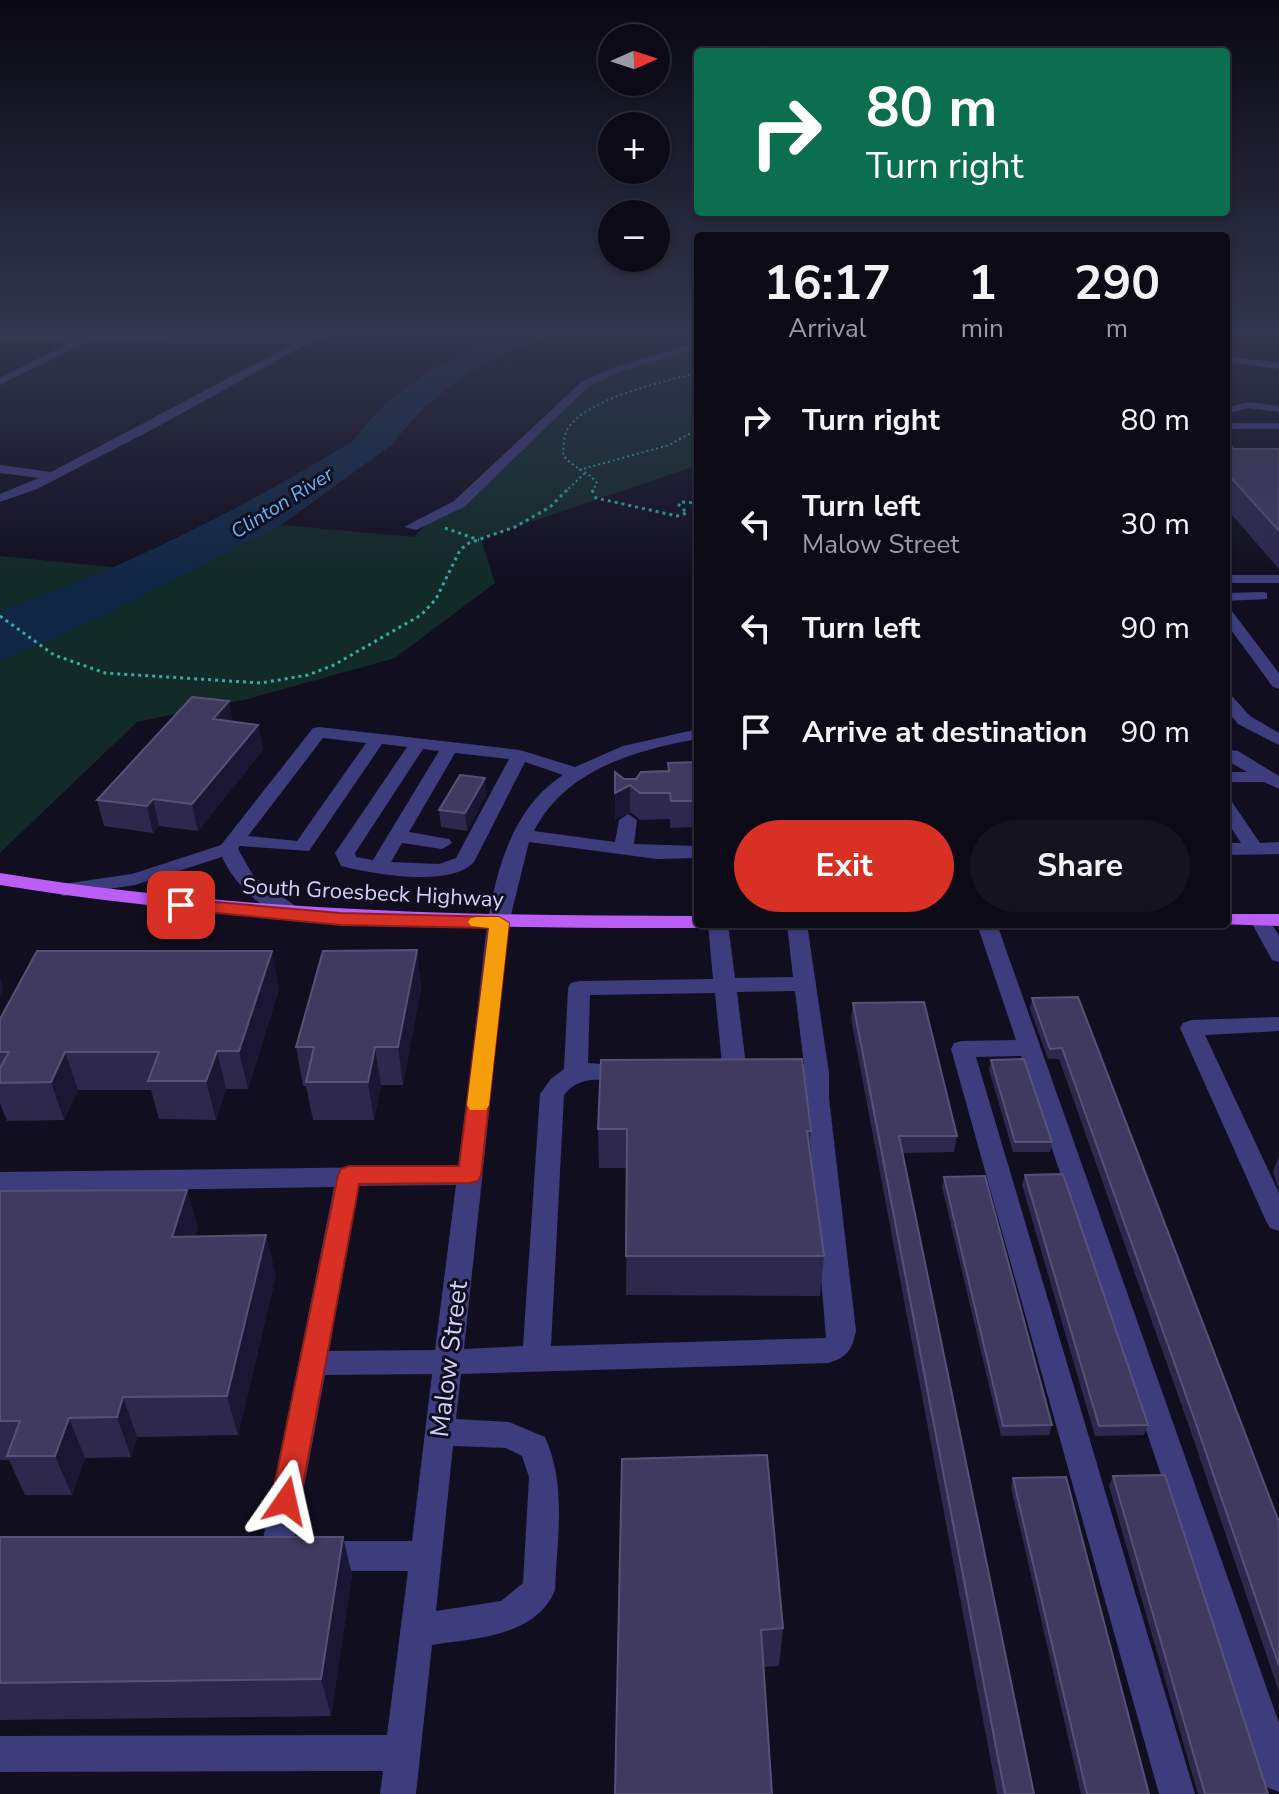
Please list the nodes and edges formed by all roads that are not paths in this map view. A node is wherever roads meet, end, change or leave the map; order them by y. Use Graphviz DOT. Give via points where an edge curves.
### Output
graph roads {
  1 [pos="174,414"];
  2 [pos="554,414"];
  3 [pos="1230,426"];
  4 [pos="1279,426"];
  5 [pos="0,469"];
  6 [pos="53,476"];
  7 [pos="33,486"];
  8 [pos="0,498"];
  9 [pos="0,513"];
  10 [pos="411,527"];
  11 [pos="1230,579"];
  12 [pos="1279,579"];
  13 [pos="1262,596"];
  14 [pos="1230,597"];
  15 [pos="1230,618"];
  16 [pos="1279,684"];
  17 [pos="1235,720"];
  18 [pos="1279,720"];
  19 [pos="694,735"];
  20 [pos="378,738"];
  21 [pos="1279,740"];
  22 [pos="418,743"];
  23 [pos="450,747"];
  24 [pos="520,755"];
  25 [pos="1230,755"];
  26 [pos="578,774"];
  27 [pos="1230,777"];
  28 [pos="1274,780"];
  29 [pos="1230,812"];
  30 [pos="628,820"];
  31 [pos="523,835"];
  32 [pos="396,836"];
  33 [pos="442,843"];
  34 [pos="232,844"];
  35 [pos="624,848"];
  36 [pos="1279,848"];
  37 [pos="1230,849"];
  38 [pos="1255,849"];
  39 [pos="694,852"];
  40 [pos="379,866"];
  41 [pos="0,879"];
  42 [pos="63,890"];
  43 [pos="297,916"];
  44 [pos="1230,920"];
  45 [pos="1269,920"];
  46 [pos="694,922"];
  47 [pos="499,923"];
  48 [pos="718,928"];
  49 [pos="798,928"];
  50 [pos="988,928"];
  51 [pos="1279,955"];
  52 [pos="805,984"];
  53 [pos="725,986"];
  54 [pos="1279,1024"];
  55 [pos="1030,1048"];
  56 [pos="576,1071"];
  57 [pos="655,1072"];
  58 [pos="817,1073"];
  59 [pos="349,1175"];
  60 [pos="470,1175"];
  61 [pos="0,1182"];
  62 [pos="1279,1221"];
  63 [pos="536,1358"];
  64 [pos="448,1362"];
  65 [pos="313,1363"];
  66 [pos="440,1432"];
  67 [pos="425,1556"];
  68 [pos="417,1631"];
  69 [pos="403,1753"];
  70 [pos="0,1754"];
  71 [pos="1279,1774"];
  72 [pos="398,1794"];
  73 [pos="1177,1794"];
  1 -- 6 [label="street"];
  2 -- 10 [label="street" via="473,493"];
  3 -- 4 [label="street"];
  5 -- 6 [label="street"];
  6 -- 7 [label="street"];
  7 -- 8 [label="street"];
  7 -- 9 [label="street"];
  11 -- 12 [label="street"];
  13 -- 14 [label="street"];
  15 -- 16 [label="street"];
  17 -- 18 [label="street"];
  17 -- 21 [label="street"];
  19 -- 26 [label="street, Malow Street" via="660,740"];
  20 -- 22 [label="street"];
  20 -- 34 [label="street" via="319,732"];
  20 -- 34 [label="street" via="302,847"];
  22 -- 23 [label="street"];
  22 -- 40 [label="street" via="345,853 348,862"];
  23 -- 24 [label="street"];
  23 -- 32 [label="street"];
  24 -- 26 [label="street"];
  24 -- 40 [label="street" via="464,862 441,870"];
  25 -- 28 [label="street"];
  26 -- 31 [label="street, Malow Street" via="545,800"];
  27 -- 28 [label="street"];
  29 -- 38 [label="street"];
  30 -- 35 [label="street"];
  31 -- 35 [label="street"];
  31 -- 47 [label="street, Malow Street"];
  32 -- 33 [label="street"];
  32 -- 40 [label="street"];
  34 -- 42 [label="street" via="135,879"];
  34 -- 43 [label="street" via="235,870 261,895"];
  35 -- 39 [label="street"];
  36 -- 38 [label="street"];
  37 -- 38 [label="street"];
  41 -- 42 [label="main road, South Groesbeck Highway"];
  42 -- 43 [label="main road, South Groesbeck Highway"];
  43 -- 47 [label="main road, South Groesbeck Highway"];
  44 -- 45 [label="main road"];
  45 -- 51 [label="street"];
  46 -- 47 [label="main road, South Groesbeck Highway"];
  47 -- 60 [label="street, Malow Street"];
  48 -- 53 [label="street"];
  49 -- 52 [label="street"];
  50 -- 55 [label="street"];
  52 -- 53 [label="street"];
  52 -- 58 [label="street"];
  53 -- 56 [label="street" via="579,988"];
  53 -- 58 [label="street" via="727,1073"];
  54 -- 62 [label="street" via="1191,1028"];
  55 -- 71 [label="street"];
  55 -- 73 [label="street" via="962,1049"];
  56 -- 57 [label="street"];
  56 -- 63 [label="street" via="552,1094"];
  58 -- 63 [label="street" via="842,1331 839,1345 829,1351"];
  59 -- 60 [label="street"];
  59 -- 61 [label="street"];
  59 -- 65 [label="street"];
  60 -- 64 [label="street, Malow Street"];
  63 -- 64 [label="street"];
  64 -- 65 [label="street"];
  64 -- 66 [label="street, Malow Street"];
  65 -- 67 [label="street" via="260,1557"];
  66 -- 67 [label="street, Malow Street"];
  66 -- 68 [label="street" via="509,1435 534,1447 544,1477 539,1590 501,1617"];
  67 -- 68 [label="street, Malow Street"];
  68 -- 69 [label="street, Malow Street"];
  69 -- 70 [label="street"];
  69 -- 72 [label="street, Malow Street"];
}
